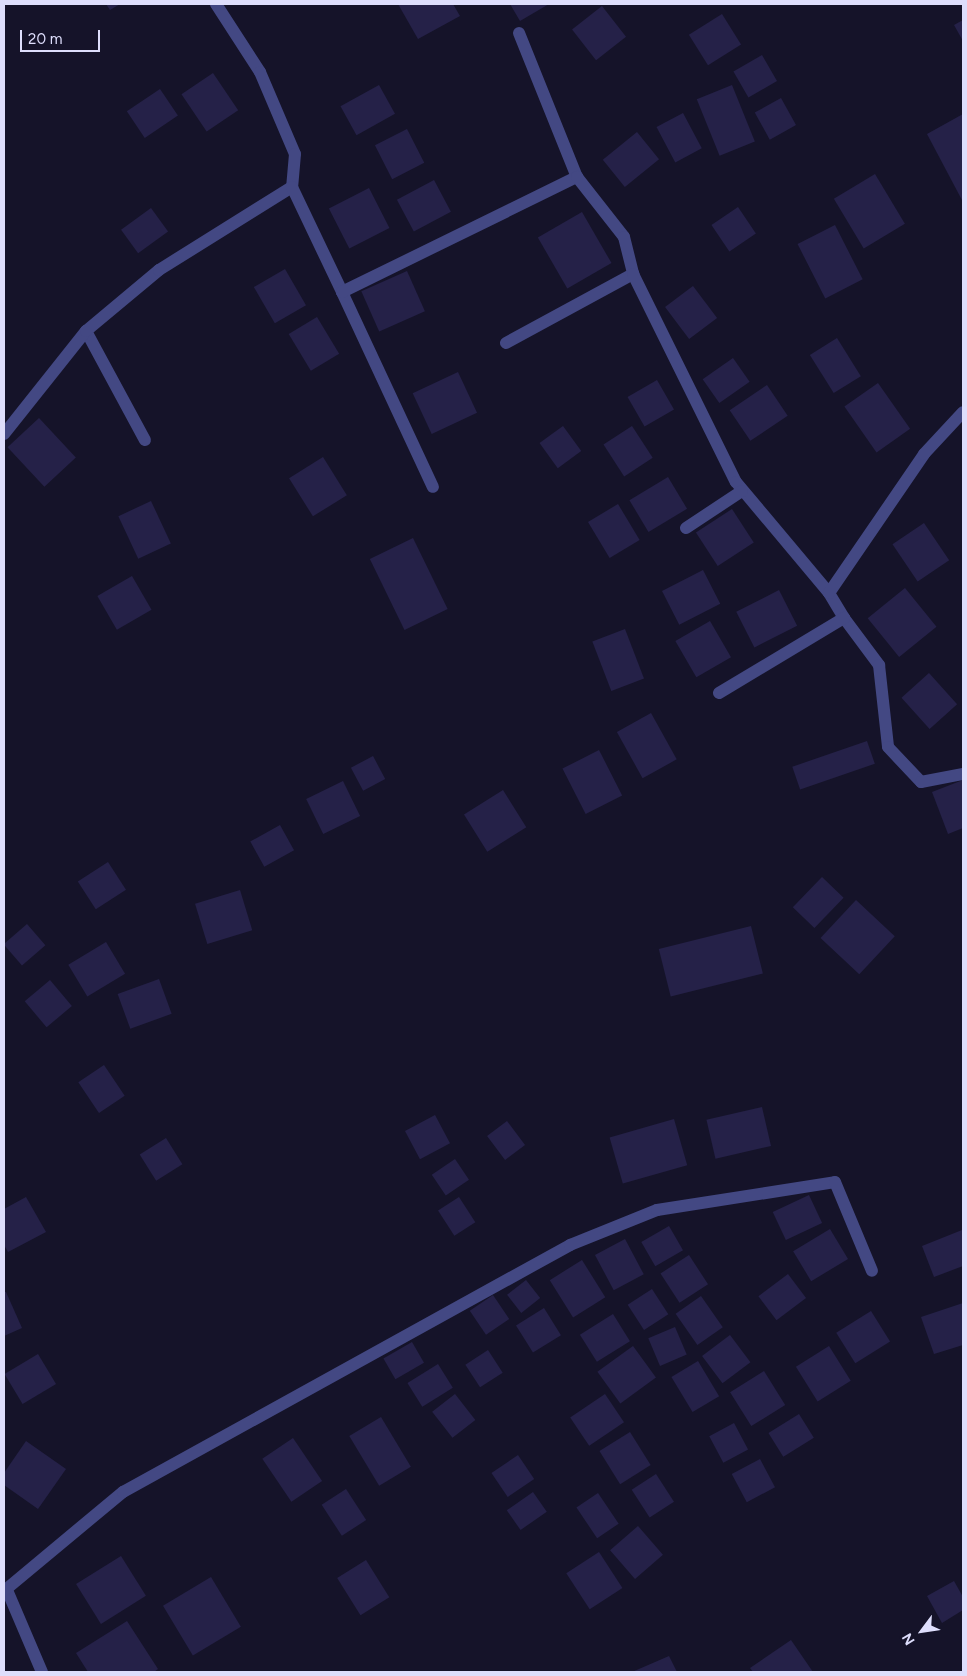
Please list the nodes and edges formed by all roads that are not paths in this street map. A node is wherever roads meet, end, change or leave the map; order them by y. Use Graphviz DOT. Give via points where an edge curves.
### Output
graph roads {
  1 [pos="216,4"];
  2 [pos="519,33"];
  3 [pos="577,177"];
  4 [pos="292,187"];
  5 [pos="633,274"];
  6 [pos="342,292"];
  7 [pos="86,331"];
  8 [pos="506,343"];
  9 [pos="963,412"];
  10 [pos="4,434"];
  11 [pos="145,440"];
  12 [pos="433,487"];
  13 [pos="742,491"];
  14 [pos="686,528"];
  15 [pos="830,593"];
  16 [pos="844,618"];
  17 [pos="719,693"];
  18 [pos="963,774"];
  19 [pos="872,1271"];
  20 [pos="5,1590"];
  21 [pos="42,1672"];
  1 -- 4 [label="street" via="260,72 295,154"];
  2 -- 3 [label="street"];
  3 -- 5 [label="street" via="624,237"];
  3 -- 6 [label="street"];
  4 -- 6 [label="street"];
  4 -- 7 [label="street" via="160,270"];
  5 -- 8 [label="street"];
  5 -- 13 [label="street"];
  6 -- 12 [label="street"];
  7 -- 10 [label="street"];
  7 -- 11 [label="street"];
  9 -- 15 [label="street" via="924,454"];
  13 -- 14 [label="street"];
  13 -- 15 [label="street"];
  15 -- 16 [label="street"];
  16 -- 17 [label="street"];
  16 -- 18 [label="street" via="879,665 888,747 921,782"];
  19 -- 20 [label="street" via="835,1182 657,1210 570,1246 124,1492"];
  20 -- 21 [label="street"];
}
